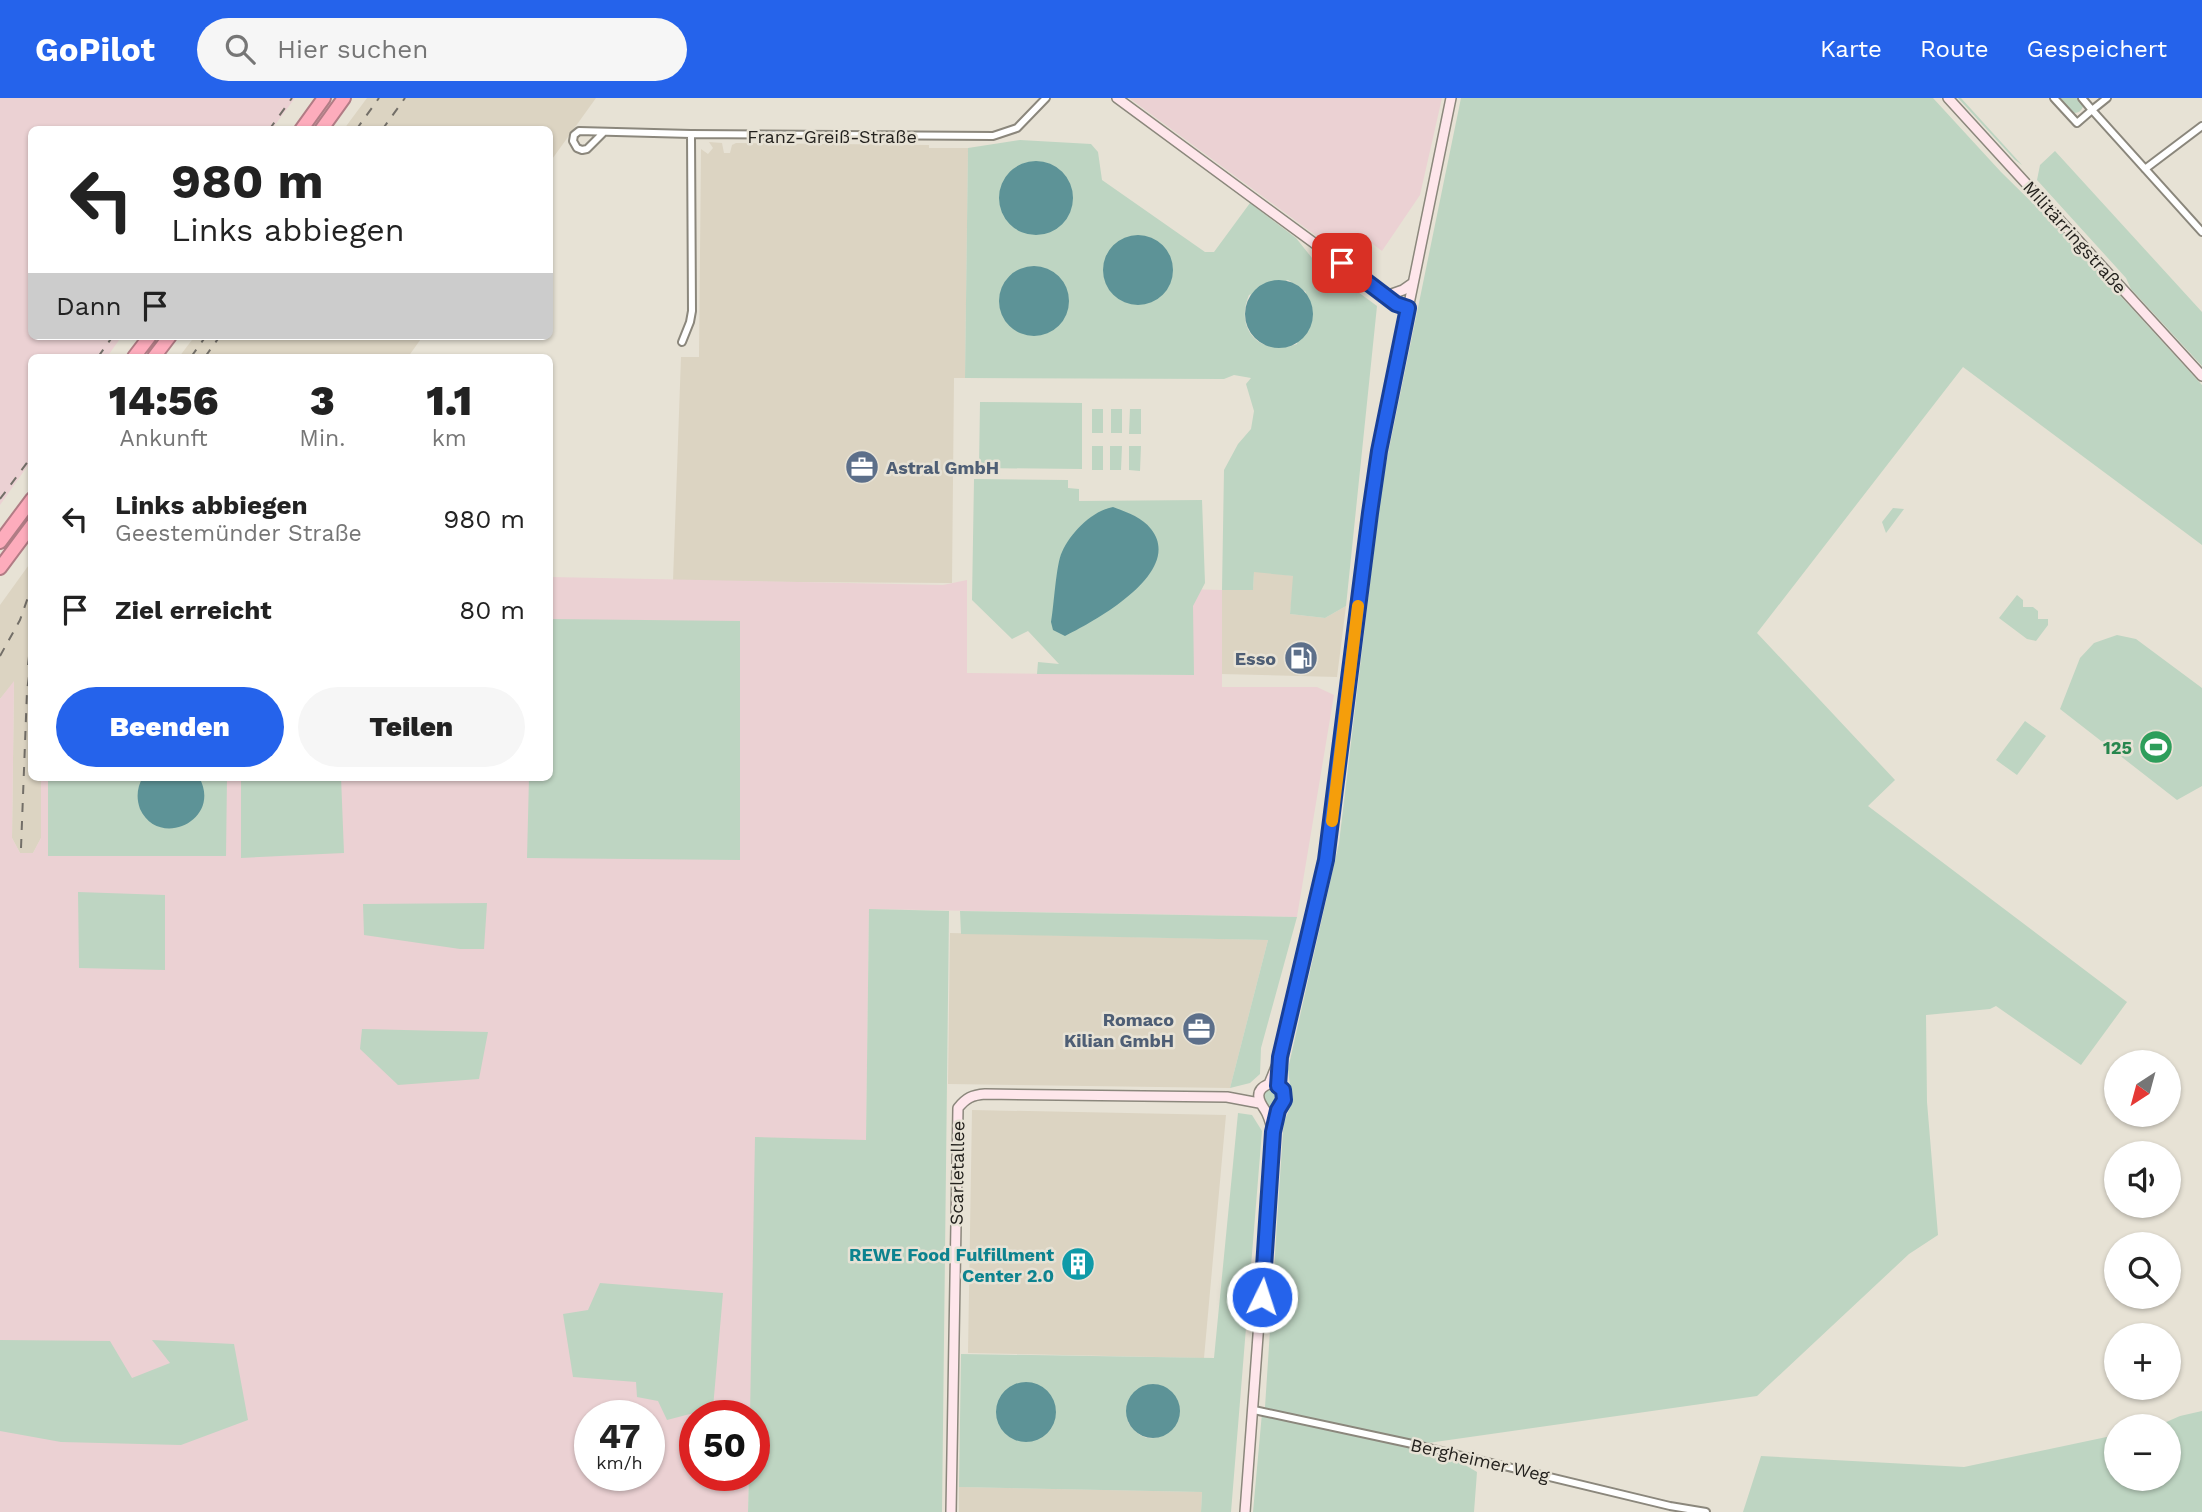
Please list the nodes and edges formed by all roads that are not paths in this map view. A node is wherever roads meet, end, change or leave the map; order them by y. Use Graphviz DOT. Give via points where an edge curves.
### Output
graph roads {
  1 [pos="324,98"];
  2 [pos="344,98"];
  3 [pos="1046,98"];
  4 [pos="1117,98"];
  5 [pos="1451,98"];
  6 [pos="1948,98"];
  7 [pos="2054,98"];
  8 [pos="2082,98"];
  9 [pos="2107,98"];
  10 [pos="2092,110"];
  11 [pos="304,126"];
  12 [pos="324,126"];
  13 [pos="2202,126"];
  14 [pos="604,132"];
  15 [pos="691,134"];
  16 [pos="2145,169"];
  17 [pos="2202,232"];
  18 [pos="1413,283"];
  19 [pos="1386,296"];
  20 [pos="1408,308"];
  21 [pos="1405,324"];
  22 [pos="147,340"];
  23 [pos="167,340"];
  24 [pos="682,342"];
  25 [pos="136,354"];
  26 [pos="156,354"];
  27 [pos="2202,376"];
  28 [pos="28,504"];
  29 [pos="28,530"];
  30 [pos="0,542"];
  31 [pos="0,568"];
  32 [pos="1274,1085"];
  33 [pos="1260,1102"];
  34 [pos="1278,1110"];
  35 [pos="1273,1132"];
  36 [pos="1254,1410"];
  37 [pos="951,1512"];
  38 [pos="1245,1512"];
  39 [pos="1706,1512"];
  1 -- 11 [label="highway"];
  2 -- 12 [label="highway"];
  3 -- 15 [label="street, Franz-Greiß-Straße" via="1017,128 993,136"];
  4 -- 19 [label="main road"];
  5 -- 18 [label="main road"];
  6 -- 27 [label="main road, Militärringstraße"];
  7 -- 10 [label="street" via="2077,123"];
  8 -- 10 [label="street"];
  9 -- 10 [label="street"];
  10 -- 16 [label="street"];
  13 -- 16 [label="street"];
  14 -- 14 [label="street, Franz-Greiß-Straße" via="579,131 573,141 587,149"];
  14 -- 15 [label="street, Franz-Greiß-Straße"];
  15 -- 24 [label="street" via="692,311"];
  16 -- 17 [label="street"];
  18 -- 19 [label="main road"];
  18 -- 20 [label="main road"];
  19 -- 20 [label="main road"];
  19 -- 21 [label="main road"];
  20 -- 21 [label="main road"];
  21 -- 32 [label="main road" via="1379,451 1326,860"];
  22 -- 25 [label="highway"];
  23 -- 26 [label="highway"];
  28 -- 30 [label="highway"];
  29 -- 31 [label="highway"];
  32 -- 33 [label="main road" via="1262,1088"];
  32 -- 34 [label="main road" via="1283,1090"];
  33 -- 34 [label="main road"];
  33 -- 35 [label="main road"];
  33 -- 37 [label="main road, Scarletallee" via="1227,1097 985,1094 965,1099 958,1108"];
  34 -- 35 [label="main road"];
  35 -- 36 [label="main road"];
  36 -- 38 [label="main road"];
  36 -- 39 [label="street, Bergheimer Weg"];
}
